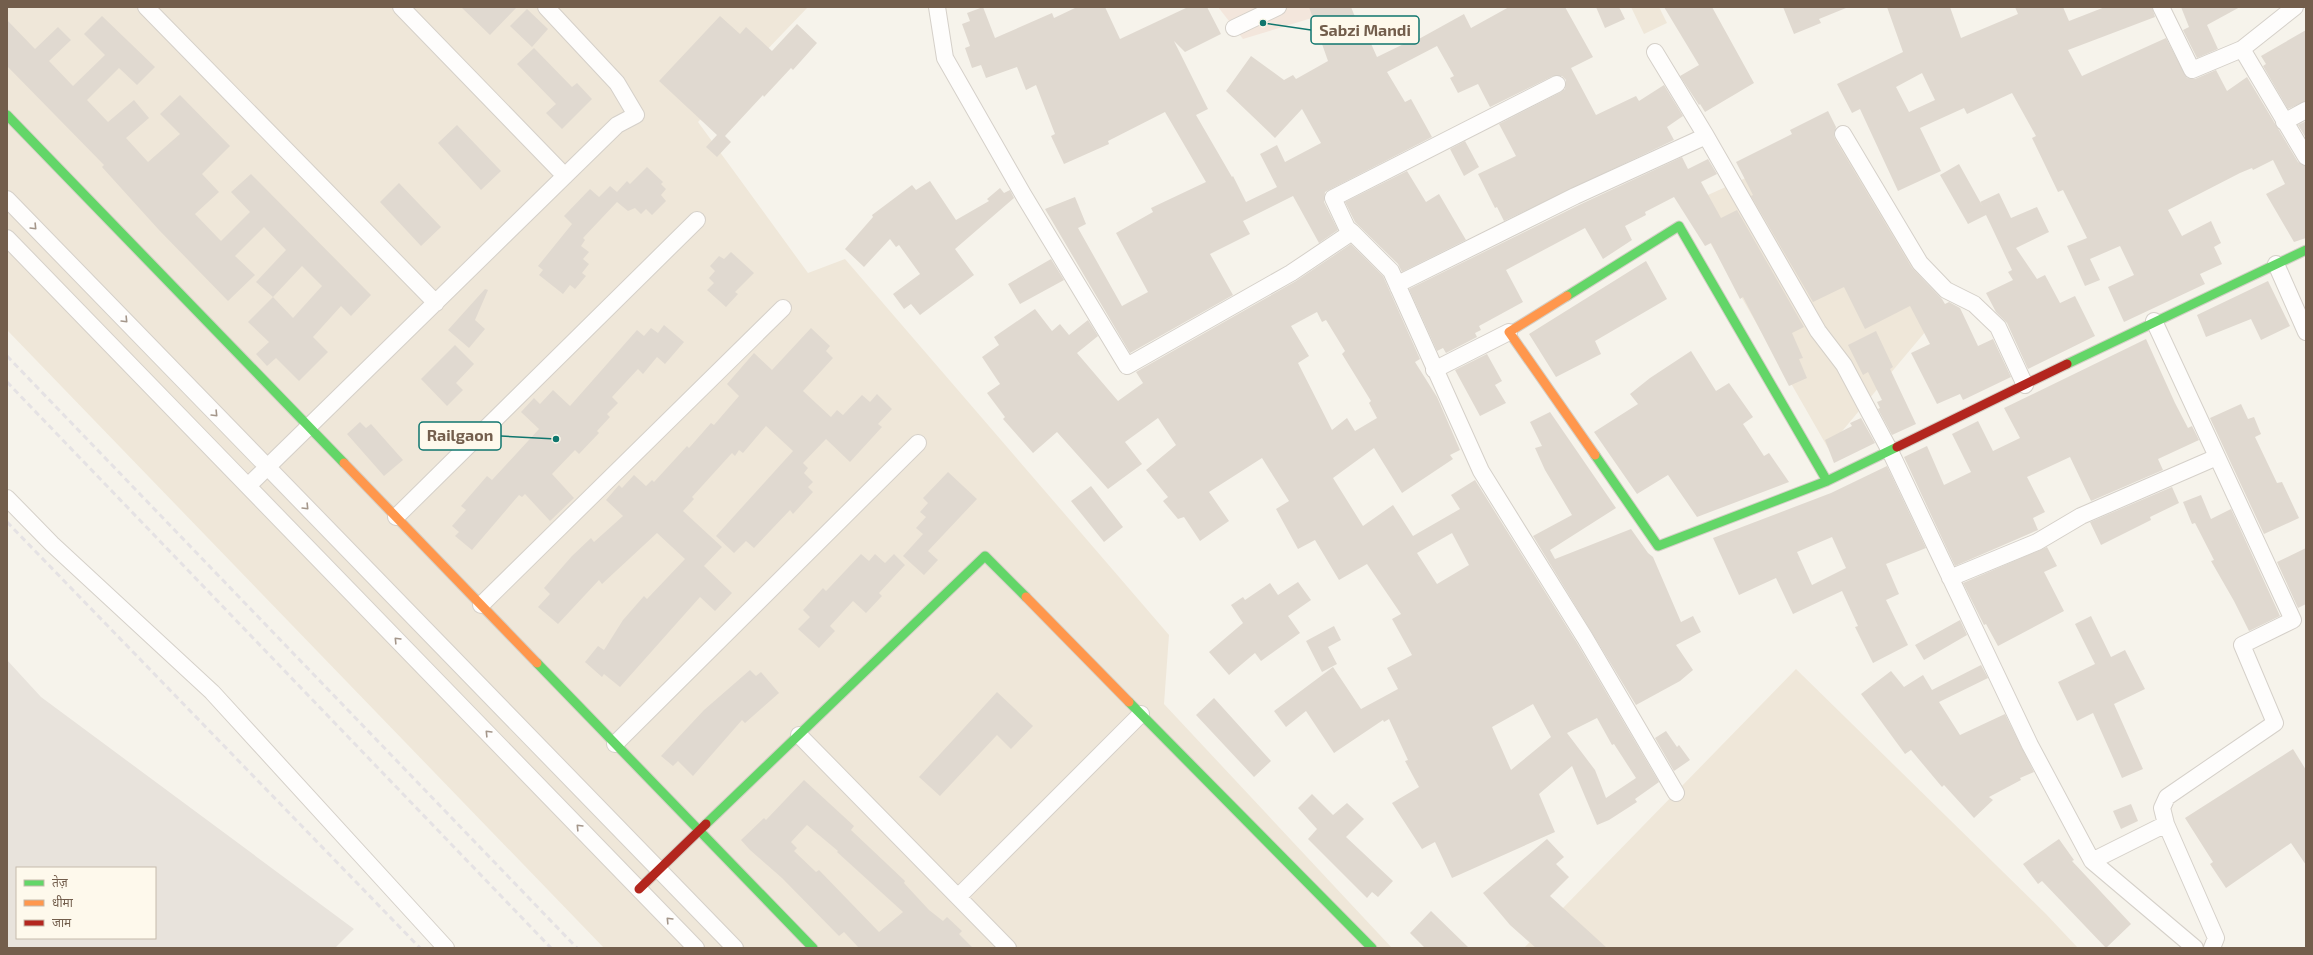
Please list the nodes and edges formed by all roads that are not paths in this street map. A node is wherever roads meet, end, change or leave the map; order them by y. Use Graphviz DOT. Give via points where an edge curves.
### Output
graph roads {
  1 [pos="146,7"];
  2 [pos="401,7"];
  3 [pos="546,7"];
  4 [pos="937,7"];
  5 [pos="1278,7"];
  6 [pos="2161,7"];
  7 [pos="2295,7"];
  8 [pos="1234,28"];
  9 [pos="2242,49"];
  10 [pos="1655,52"];
  11 [pos="1557,84"];
  12 [pos="2306,110"];
  13 [pos="7,115"];
  14 [pos="2284,122"];
  15 [pos="1843,134"];
  16 [pos="1706,136"];
  17 [pos="2306,157"];
  18 [pos="565,176"];
  19 [pos="7,199"];
  20 [pos="697,220"];
  21 [pos="1352,232"];
  22 [pos="7,238"];
  23 [pos="2306,250"];
  24 [pos="2276,264"];
  25 [pos="1398,287"];
  26 [pos="436,302"];
  27 [pos="783,308"];
  28 [pos="2154,321"];
  29 [pos="1509,332"];
  30 [pos="2306,332"];
  31 [pos="1434,370"];
  32 [pos="2025,386"];
  33 [pos="309,427"];
  34 [pos="918,443"];
  35 [pos="1890,450"];
  36 [pos="2217,457"];
  37 [pos="268,467"];
  38 [pos="1827,481"];
  39 [pos="248,486"];
  40 [pos="7,498"];
  41 [pos="396,517"];
  42 [pos="1950,578"];
  43 [pos="481,605"];
  44 [pos="1141,714"];
  45 [pos="799,735"];
  46 [pos="615,744"];
  47 [pos="1676,792"];
  48 [pos="2166,824"];
  49 [pos="700,831"];
  50 [pos="2092,861"];
  51 [pos="659,870"];
  52 [pos="639,889"];
  53 [pos="958,897"];
  54 [pos="446,948"];
  55 [pos="696,948"];
  56 [pos="735,948"];
  57 [pos="813,948"];
  58 [pos="1008,948"];
  59 [pos="1372,948"];
  60 [pos="2195,948"];
  61 [pos="2212,948"];
  1 -- 26 [label="street"];
  2 -- 18 [label="street"];
  3 -- 18 [label="street" via="617,83 636,115 617,125"];
  4 -- 21 [label="street" via="945,58 1024,196 1127,366 1291,273"];
  5 -- 8 [label="street"];
  6 -- 9 [label="street" via="2192,70"];
  7 -- 9 [label="street"];
  9 -- 14 [label="street"];
  10 -- 16 [label="street"];
  11 -- 21 [label="street" via="1333,198 1347,228"];
  12 -- 14 [label="street"];
  13 -- 33 [label="street"];
  14 -- 17 [label="street"];
  15 -- 32 [label="street" via="1920,263 1946,290 1974,304 1998,326"];
  16 -- 25 [label="street" via="1575,196 1402,282"];
  16 -- 35 [label="street" via="1818,331 1844,365"];
  18 -- 26 [label="street"];
  19 -- 37 [label="street, one-way"];
  20 -- 41 [label="street"];
  21 -- 25 [label="street" via="1391,271"];
  22 -- 39 [label="street"];
  23 -- 24 [label="street"];
  24 -- 28 [label="street"];
  24 -- 30 [label="street"];
  25 -- 31 [label="street"];
  26 -- 33 [label="street"];
  27 -- 43 [label="street"];
  28 -- 32 [label="street"];
  28 -- 36 [label="street"];
  29 -- 31 [label="street"];
  29 -- 38 [label="street" via="1658,546"];
  29 -- 38 [label="street" via="1679,226"];
  31 -- 47 [label="street" via="1481,471 1585,638"];
  32 -- 35 [label="street"];
  33 -- 37 [label="street"];
  33 -- 41 [label="street"];
  34 -- 46 [label="street"];
  35 -- 38 [label="street"];
  35 -- 42 [label="street"];
  36 -- 42 [label="street" via="2081,516 2037,542"];
  36 -- 48 [label="street" via="2292,620 2242,645 2275,723 2167,797 2162,808"];
  37 -- 39 [label="street"];
  37 -- 51 [label="street, one-way"];
  52 -- 39 [label="street, one-way"];
  40 -- 54 [label="street" via="52,544 212,692"];
  41 -- 43 [label="street"];
  42 -- 50 [label="street" via="2030,745"];
  43 -- 46 [label="street"];
  44 -- 45 [label="street" via="985,556"];
  44 -- 53 [label="street"];
  44 -- 59 [label="street"];
  45 -- 49 [label="street"];
  45 -- 53 [label="street"];
  46 -- 49 [label="street"];
  48 -- 50 [label="street"];
  48 -- 61 [label="street" via="2216,938"];
  49 -- 51 [label="street"];
  49 -- 57 [label="street"];
  50 -- 60 [label="street"];
  51 -- 52 [label="street"];
  51 -- 56 [label="street"];
  55 -- 52 [label="street, one-way"];
  53 -- 58 [label="street"];
}
